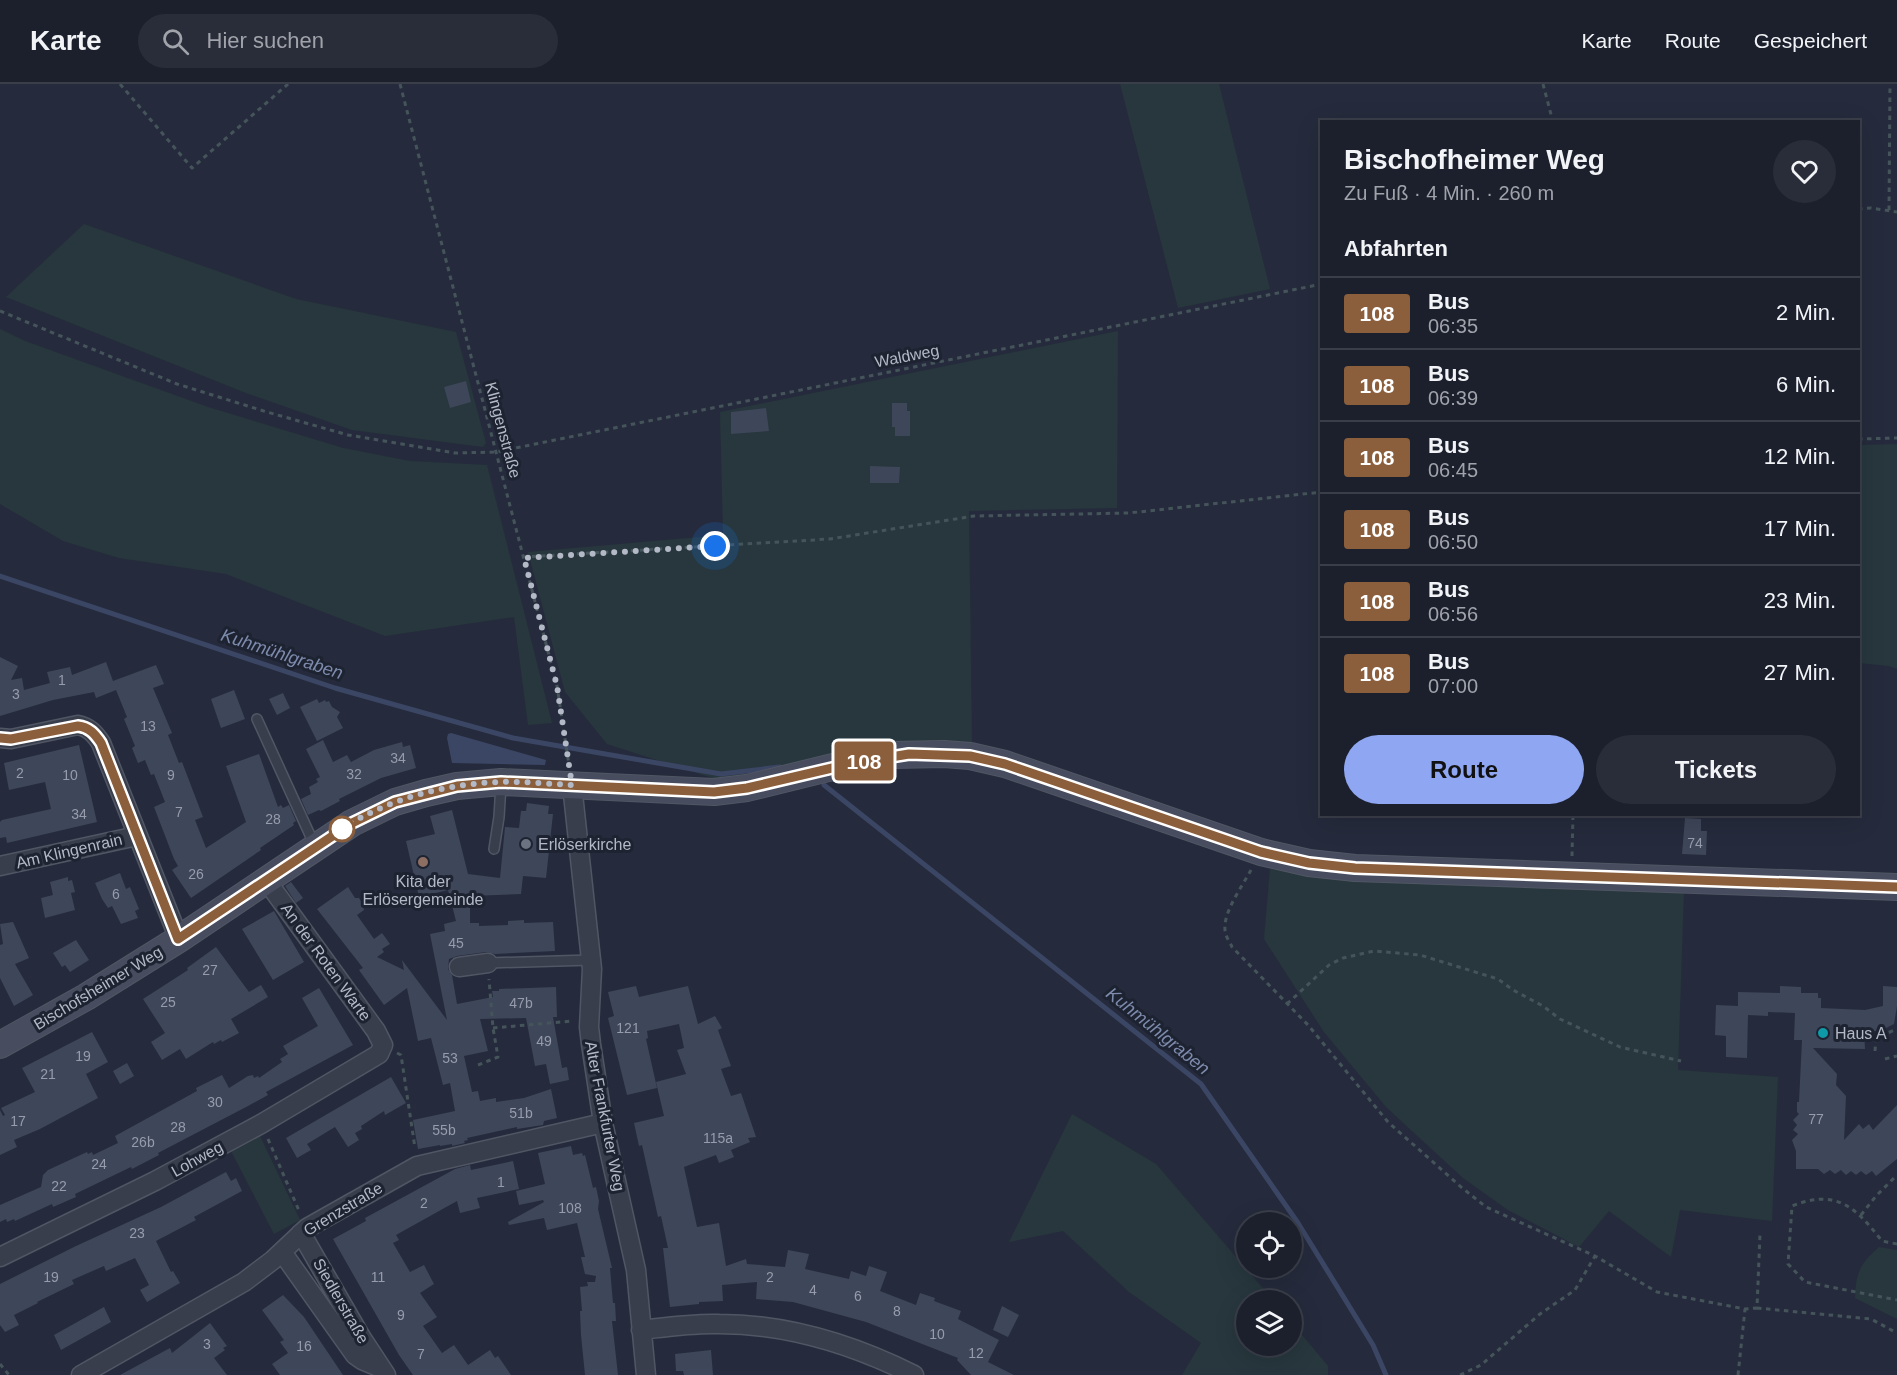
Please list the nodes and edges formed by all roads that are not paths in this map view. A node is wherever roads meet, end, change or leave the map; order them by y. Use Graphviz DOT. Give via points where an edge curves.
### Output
graph roads {
  1 [pos="257,719"];
  2 [pos="0,738"];
  3 [pos="501,782"];
  4 [pos="572,785"];
  5 [pos="137,836"];
  6 [pos="315,846"];
  7 [pos="494,849"];
  8 [pos="0,866"];
  9 [pos="266,880"];
  10 [pos="1897,886"];
  11 [pos="178,939"];
  12 [pos="591,960"];
  13 [pos="488,963"];
  14 [pos="459,968"];
  15 [pos="0,1045"];
  16 [pos="382,1045"];
  17 [pos="603,1123"];
  18 [pos="304,1231"];
  19 [pos="282,1252"];
  20 [pos="0,1257"];
  21 [pos="641,1330"];
  22 [pos="384,1371"];
  23 [pos="81,1375"];
  24 [pos="646,1375"];
  25 [pos="914,1375"];
  1 -- 6 [label="lane"];
  2 -- 5 [label="street" via="68,726 89,729 101,743"];
  3 -- 4 [label="street, Bischofsheimer Weg"];
  3 -- 6 [label="street, Bischofsheimer Weg" via="457,786 395,802"];
  3 -- 7 [label="lane"];
  4 -- 10 [label="street, Bischofsheimer Weg" via="714,792 892,755 970,756 1005,764 1261,852 1309,863 1355,868"];
  4 -- 12 [label="street, Alter Frankfurter Weg"];
  5 -- 8 [label="street, Am Klingenrain"];
  5 -- 11 [label="street"];
  6 -- 9 [label="street, Bischofsheimer Weg"];
  9 -- 11 [label="street, Bischofsheimer Weg"];
  9 -- 16 [label="street, An der Roten Warte"];
  11 -- 15 [label="street, Bischofsheimer Weg"];
  12 -- 13 [label="lane"];
  12 -- 17 [label="street, Alter Frankfurter Weg" via="589,1019"];
  13 -- 14 [label="street"];
  16 -- 20 [label="street, Lohweg" via="372,1059 261,1124 155,1182"];
  17 -- 18 [label="street, Grenzstraße" via="417,1166"];
  17 -- 21 [label="street, Alter Frankfurter Weg" via="636,1270"];
  18 -- 19 [label="street, Grenzstraße"];
  18 -- 22 [label="street, Siedlerstraße"];
  19 -- 22 [label="street, Siedlerstraße" via="355,1355"];
  19 -- 23 [label="street, Grenzstraße" via="244,1282"];
  21 -- 24 [label="street, Alter Frankfurter Weg"];
  21 -- 25 [label="street" via="717,1324 779,1329 828,1341"];
}
